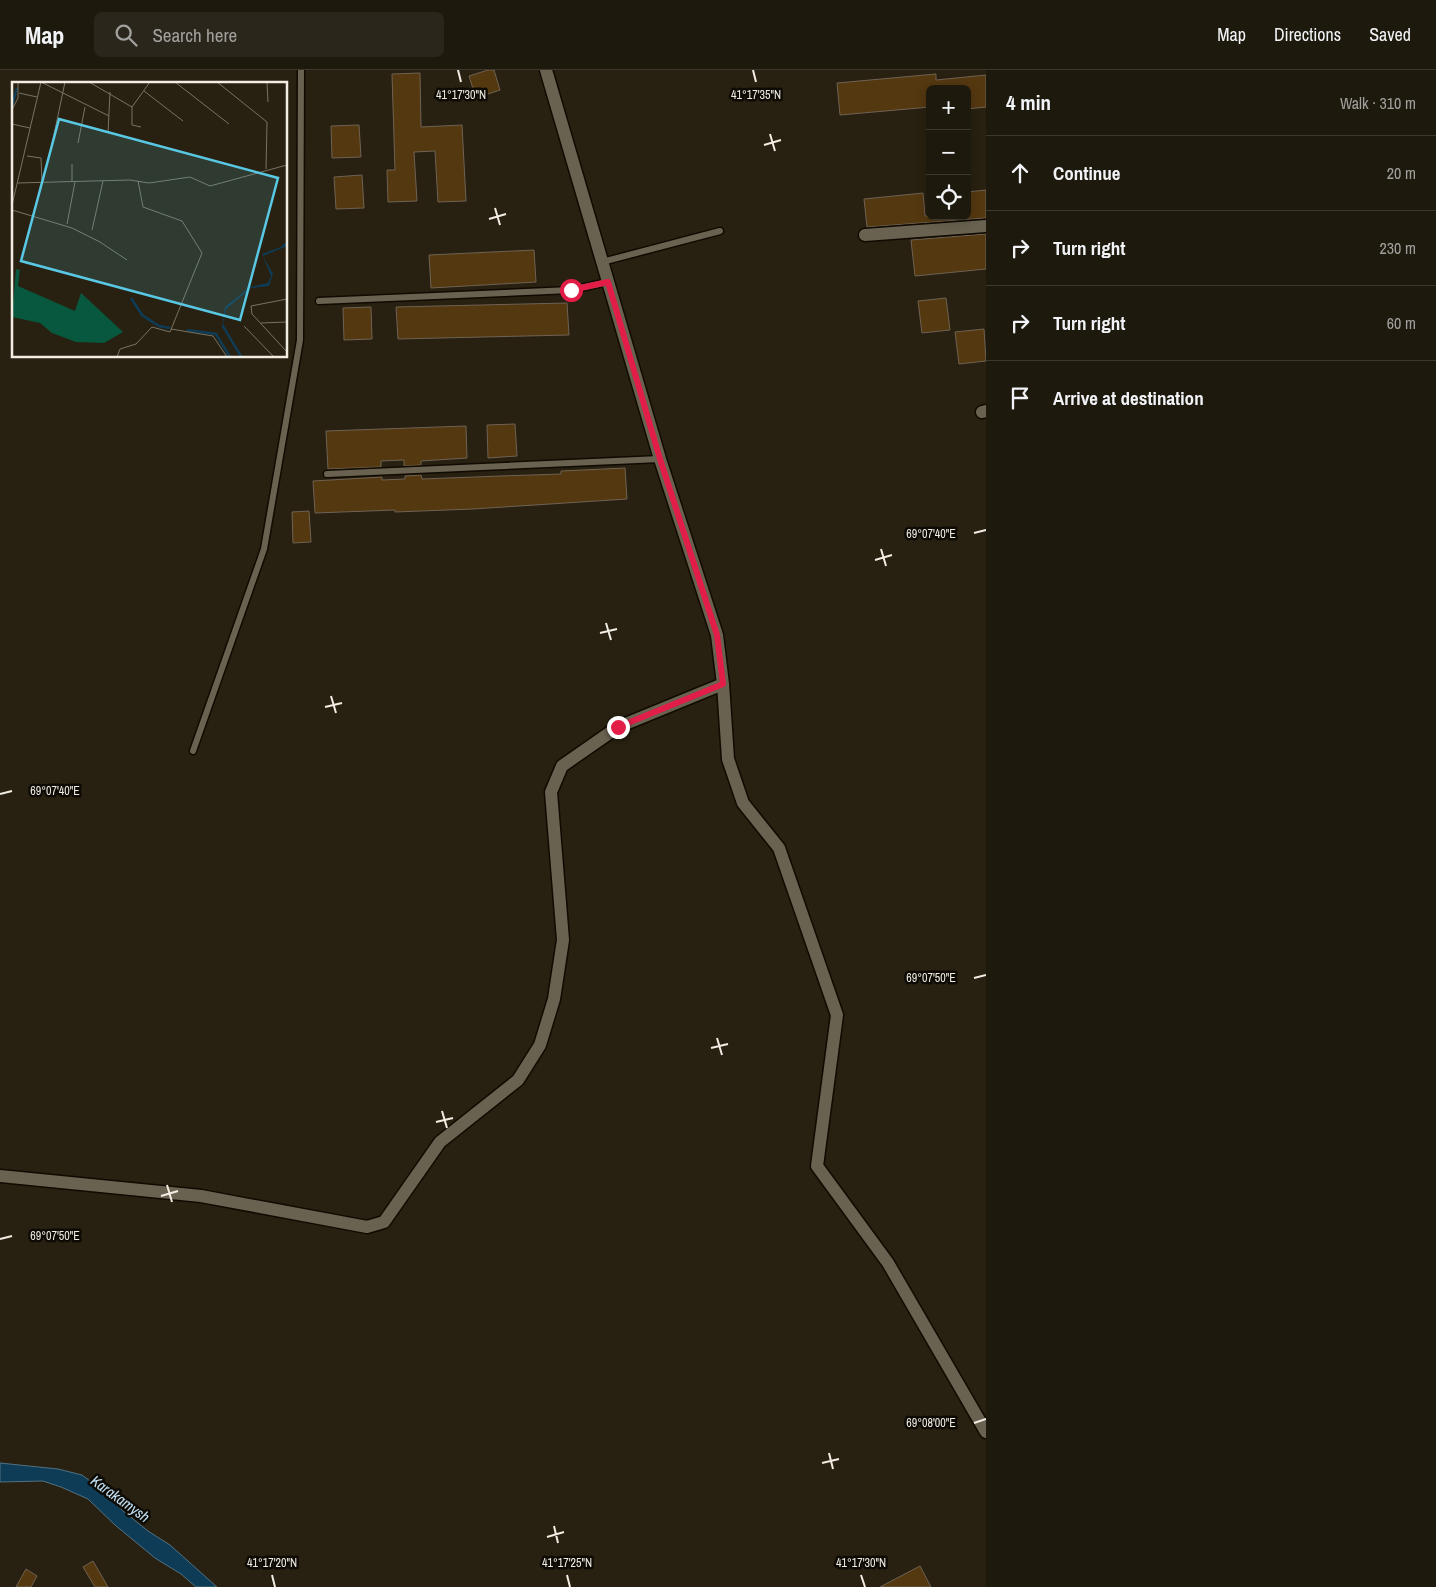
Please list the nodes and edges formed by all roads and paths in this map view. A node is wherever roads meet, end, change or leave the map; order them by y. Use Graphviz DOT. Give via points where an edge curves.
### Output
graph roads {
  1 [pos="301,70"];
  2 [pos="546,70"];
  3 [pos="986,226"];
  4 [pos="720,231"];
  5 [pos="865,235"];
  6 [pos="602,262"];
  7 [pos="608,282"];
  8 [pos="319,301"];
  9 [pos="660,459"];
  10 [pos="327,474"];
  11 [pos="723,684"];
  12 [pos="193,751"];
  13 [pos="0,1176"];
  14 [pos="986,1432"];
  1 -- 12 [label="lane" via="300,340 264,549"];
  2 -- 6 [label="street"];
  3 -- 5 [label="street"];
  4 -- 6 [label="lane"];
  6 -- 7 [label="street"];
  7 -- 8 [label="lane" via="571,290"];
  7 -- 9 [label="street"];
  9 -- 10 [label="lane"];
  9 -- 11 [label="street" via="717,635"];
  11 -- 13 [label="street" via="618,727 562,766 551,792 563,940 554,999 540,1045 518,1080 440,1142 384,1222 367,1227 201,1196"];
  11 -- 14 [label="street" via="728,759 743,803 779,848 837,1015 817,1166 888,1263"];
}
